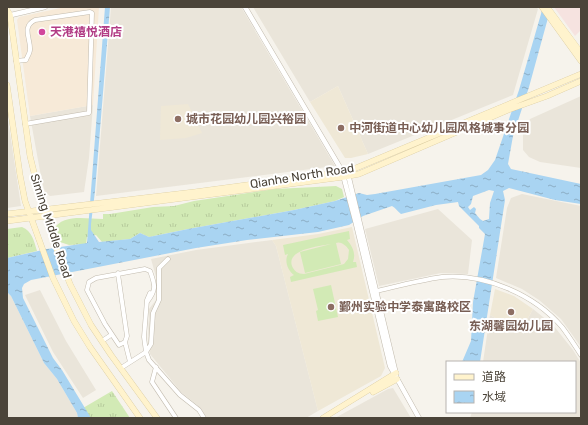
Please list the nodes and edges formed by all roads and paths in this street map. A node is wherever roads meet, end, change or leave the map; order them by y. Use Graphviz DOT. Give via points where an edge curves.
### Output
graph roads {
  1 [pos="46,7"];
  2 [pos="246,7"];
  3 [pos="542,7"];
  4 [pos="547,7"];
  5 [pos="8,14"];
  6 [pos="551,16"];
  7 [pos="581,53"];
  8 [pos="16,61"];
  9 [pos="581,61"];
  10 [pos="581,74"];
  11 [pos="581,81"];
  12 [pos="7,85"];
  13 [pos="536,96"];
  14 [pos="25,124"];
  15 [pos="345,174"];
  16 [pos="106,205"];
  17 [pos="43,209"];
  18 [pos="29,211"];
  19 [pos="7,214"];
  20 [pos="45,216"];
  21 [pos="31,218"];
  22 [pos="7,221"];
  23 [pos="358,224"];
  24 [pos="168,259"];
  25 [pos="118,274"];
  26 [pos="376,291"];
  27 [pos="150,293"];
  28 [pos="147,302"];
  29 [pos="111,335"];
  30 [pos="102,341"];
  31 [pos="125,342"];
  32 [pos="146,352"];
  33 [pos="581,355"];
  34 [pos="130,362"];
  35 [pos="156,367"];
  36 [pos="121,368"];
  37 [pos="396,376"];
  38 [pos="140,418"];
  39 [pos="157,418"];
  40 [pos="176,418"];
  41 [pos="204,418"];
  42 [pos="323,418"];
  43 [pos="328,418"];
  44 [pos="419,418"];
  1 -- 5 [label="street"];
  2 -- 15 [label="street"];
  3 -- 6 [label="main road"];
  4 -- 6 [label="main road"];
  5 -- 8 [label="main road, Siming Middle Road"];
  6 -- 7 [label="main road"];
  6 -- 9 [label="main road"];
  8 -- 14 [label="main road, Siming Middle Road"];
  8 -- 14 [label="street" via="26,60 30,50 30,23 35,20 92,13 89,114"];
  10 -- 13 [label="main road, Qianhe North Road"];
  11 -- 13 [label="main road, Qianhe North Road" via="547,96"];
  12 -- 18 [label="main road, Siming Middle Road" via="20,175"];
  13 -- 15 [label="main road, Qianhe North Road"];
  14 -- 17 [label="main road, Siming Middle Road"];
  15 -- 16 [label="main road, Qianhe North Road"];
  15 -- 23 [label="street"];
  16 -- 17 [label="main road, Qianhe North Road"];
  16 -- 20 [label="main road, Qianhe North Road"];
  17 -- 18 [label="main road, Qianhe North Road"];
  17 -- 20 [label="main road, Siming Middle Road"];
  18 -- 19 [label="main road, Qianhe North Road"];
  18 -- 21 [label="main road, Siming Middle Road"];
  20 -- 21 [label="main road, Qianhe North Road"];
  20 -- 30 [label="main road, Siming Middle Road" via="66,275"];
  21 -- 22 [label="main road, Qianhe North Road"];
  21 -- 38 [label="main road, Siming Middle Road" via="53,278 74,321"];
  23 -- 26 [label="street"];
  23 -- 37 [label="street" via="390,366"];
  24 -- 32 [label="street" via="159,268 159,300 153,313 151,344"];
  25 -- 28 [label="street" via="145,269 150,271 154,284 153,294"];
  25 -- 29 [label="street" via="96,278 89,282 87,290"];
  25 -- 31 [label="street" via="127,336"];
  26 -- 33 [label="street" via="444,277 475,279 497,284 524,296 547,312 562,327"];
  26 -- 37 [label="street"];
  27 -- 28 [label="street"];
  28 -- 32 [label="street" via="144,337"];
  29 -- 30 [label="street"];
  29 -- 31 [label="street" via="119,345"];
  30 -- 36 [label="main road, Siming Middle Road"];
  31 -- 34 [label="street"];
  32 -- 34 [label="street"];
  32 -- 35 [label="street"];
  34 -- 36 [label="street"];
  35 -- 40 [label="street" via="152,382"];
  35 -- 41 [label="street"];
  36 -- 39 [label="main road, Siming Middle Road"];
  37 -- 42 [label="main road"];
  37 -- 43 [label="main road"];
  37 -- 44 [label="street"];
}
